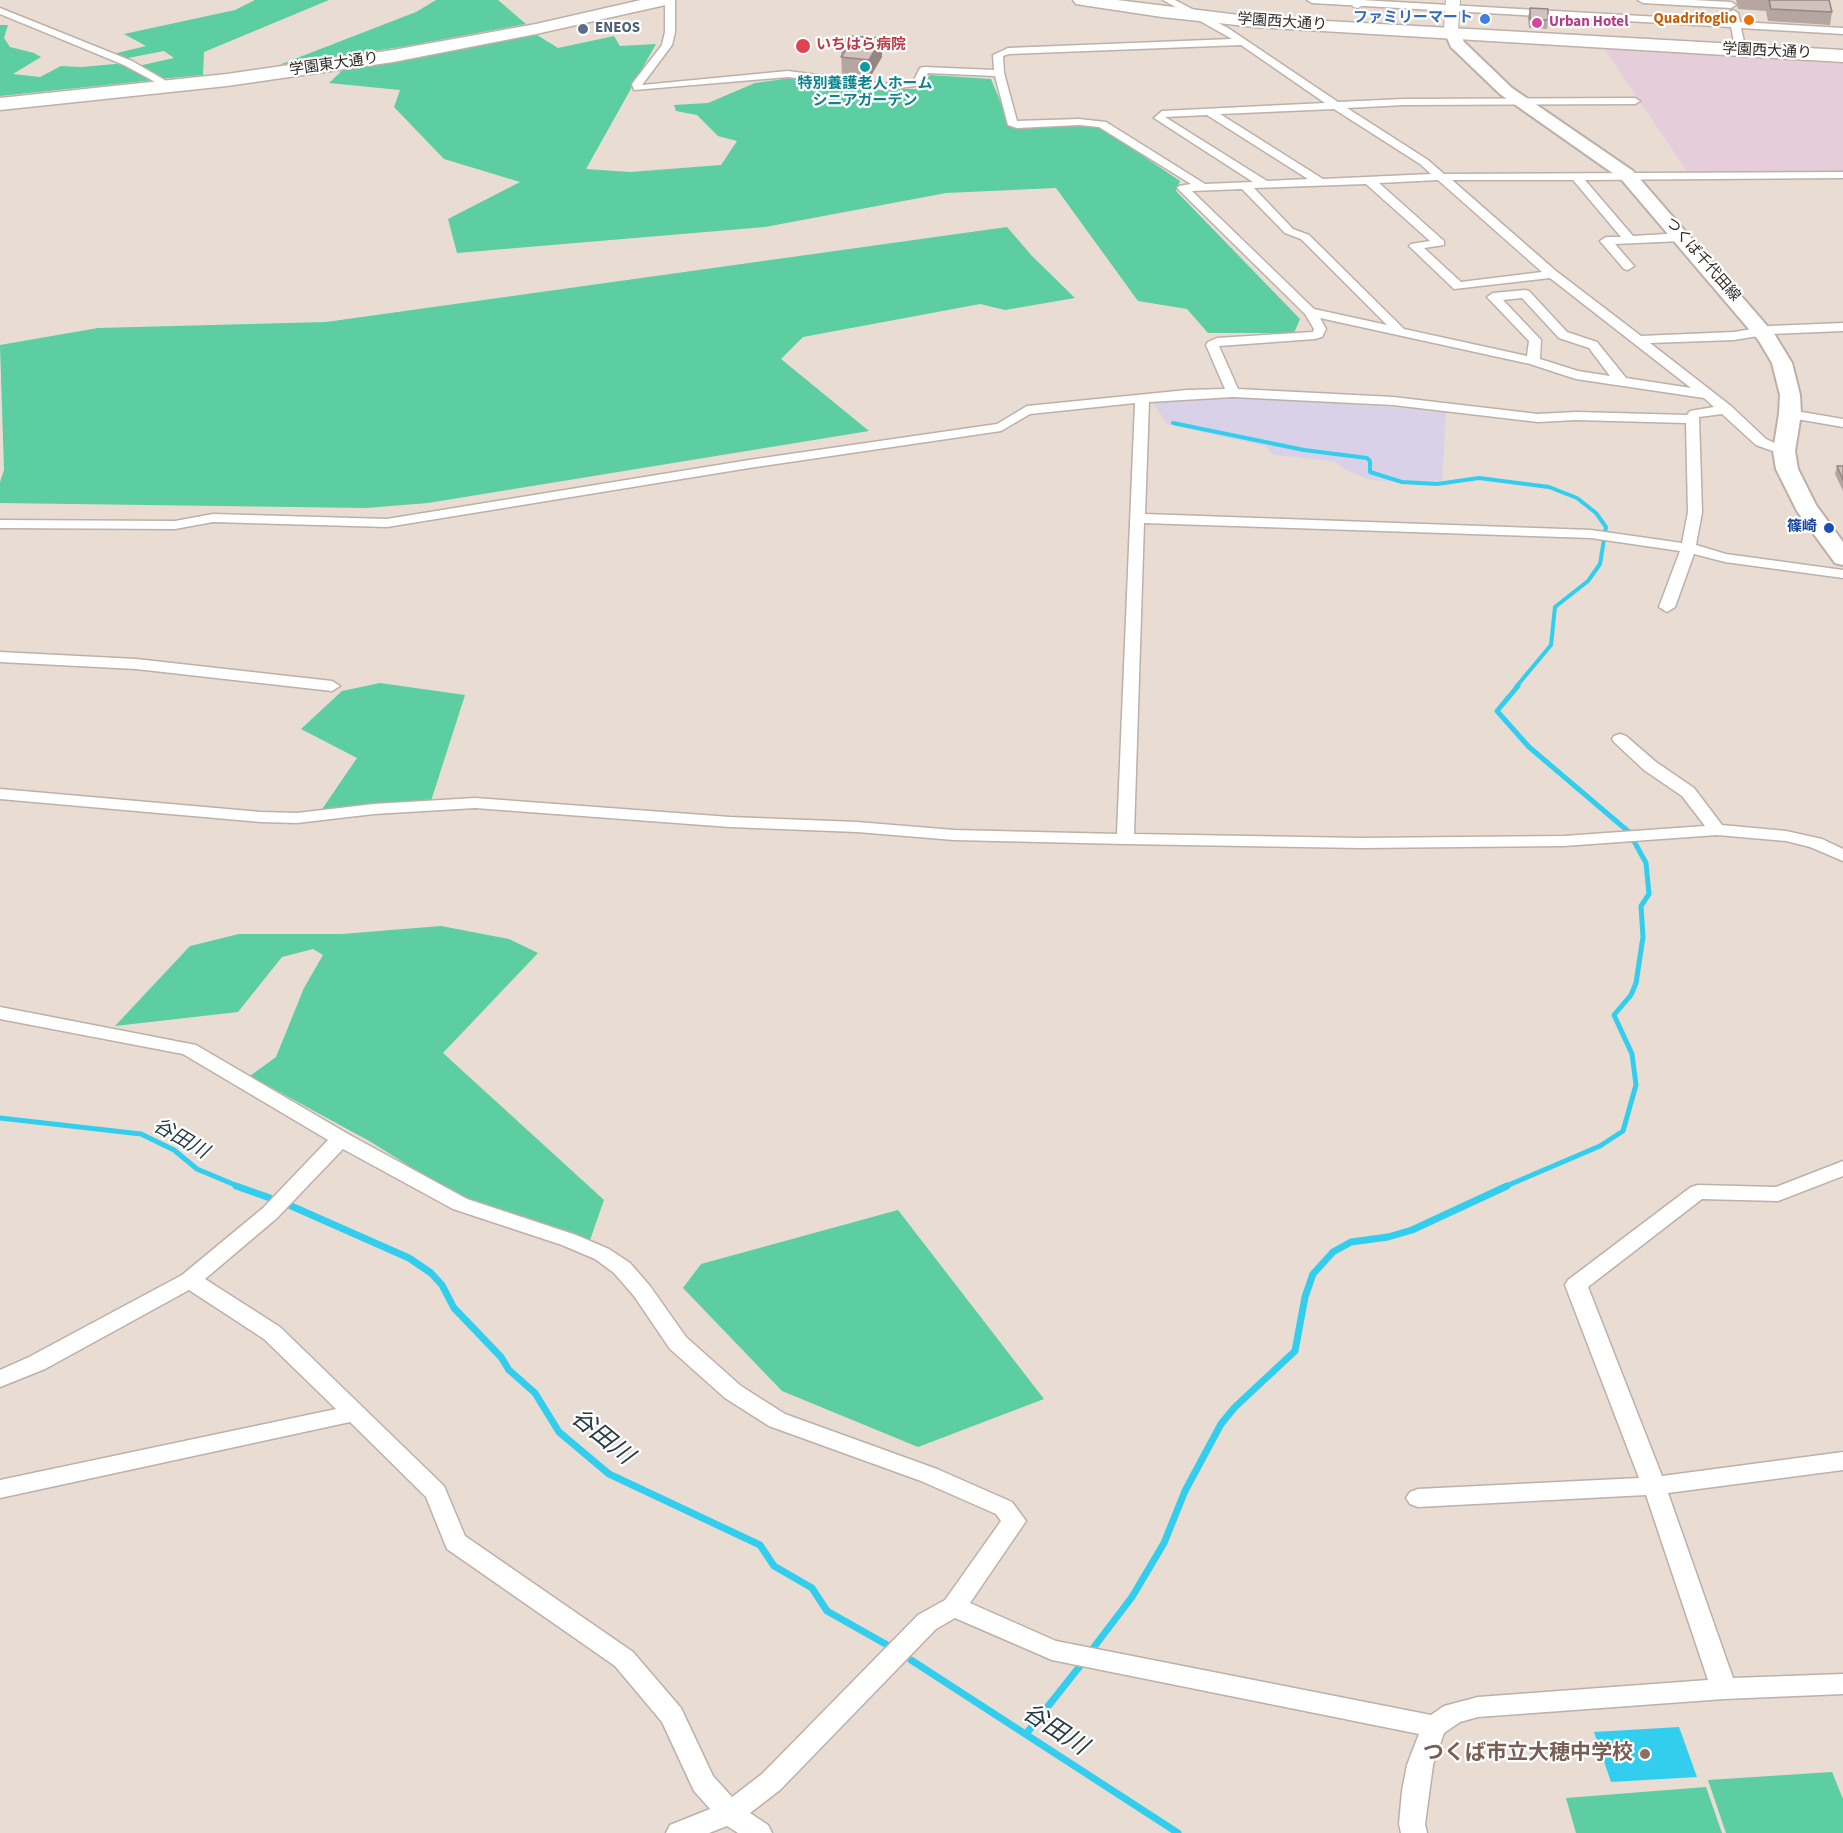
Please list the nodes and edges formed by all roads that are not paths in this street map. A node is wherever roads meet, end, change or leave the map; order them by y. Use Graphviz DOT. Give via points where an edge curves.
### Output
graph roads {
  1 [pos="644,0"];
  2 [pos="664,0"];
  3 [pos="670,0"];
  4 [pos="1082,0"];
  5 [pos="1108,0"];
  6 [pos="1168,0"];
  7 [pos="1312,0"];
  8 [pos="1550,0"];
  9 [pos="1642,0"];
  10 [pos="1358,2"];
  11 [pos="1731,2"];
  12 [pos="1453,4"];
  13 [pos="0,11"];
  14 [pos="1195,14"];
  15 [pos="1550,14"];
  16 [pos="1736,25"];
  17 [pos="1843,31"];
  18 [pos="1451,32"];
  19 [pos="1244,42"];
  20 [pos="1740,46"];
  21 [pos="1843,54"];
  22 [pos="999,73"];
  23 [pos="163,82"];
  24 [pos="0,99"];
  25 [pos="1519,101"];
  26 [pos="1635,101"];
  27 [pos="0,104"];
  28 [pos="1335,105"];
  29 [pos="1208,111"];
  30 [pos="1258,142"];
  31 [pos="1224,148"];
  32 [pos="1627,175"];
  33 [pos="1843,175"];
  34 [pos="1576,176"];
  35 [pos="1442,177"];
  36 [pos="1370,181"];
  37 [pos="1322,183"];
  38 [pos="1266,185"];
  39 [pos="1245,186"];
  40 [pos="1203,187"];
  41 [pos="1682,237"];
  42 [pos="1630,240"];
  43 [pos="1628,266"];
  44 [pos="1552,274"];
  45 [pos="1310,312"];
  46 [pos="1843,327"];
  47 [pos="1398,329"];
  48 [pos="1763,332"];
  49 [pos="1640,340"];
  50 [pos="1533,361"];
  51 [pos="1621,381"];
  52 [pos="1233,393"];
  53 [pos="1709,395"];
  54 [pos="1142,399"];
  55 [pos="1726,409"];
  56 [pos="1790,414"];
  57 [pos="1691,419"];
  58 [pos="1843,423"];
  59 [pos="1784,451"];
  60 [pos="1138,518"];
  61 [pos="0,524"];
  62 [pos="1689,548"];
  63 [pos="1843,558"];
  64 [pos="1843,574"];
  65 [pos="1667,607"];
  66 [pos="0,657"];
  67 [pos="332,686"];
  68 [pos="1620,739"];
  69 [pos="0,794"];
  70 [pos="1717,831"];
  71 [pos="1125,839"];
  72 [pos="1843,856"];
  73 [pos="0,1013"];
  74 [pos="341,1139"];
  75 [pos="1843,1168"];
  76 [pos="190,1280"];
  77 [pos="0,1379"];
  78 [pos="355,1413"];
  79 [pos="1843,1461"];
  80 [pos="1654,1486"];
  81 [pos="0,1489"];
  82 [pos="1418,1498"];
  83 [pos="954,1607"];
  84 [pos="1843,1684"];
  85 [pos="1724,1689"];
  86 [pos="1434,1726"];
  87 [pos="730,1813"];
  88 [pos="678,1833"];
  89 [pos="759,1833"];
  90 [pos="1414,1833"];
  1 -- 23 [label="highway, 学園東大通り" via="389,52"];
  2 -- 27 [label="highway, 学園東大通り" via="536,30 393,56 227,80"];
  3 -- 22 [label="street" via="667,45 637,84 638,88 788,74 884,87 918,83 924,70"];
  4 -- 14 [label="highway, 学園西大通り"];
  5 -- 14 [label="highway, 学園西大通り"];
  6 -- 14 [label="street"];
  7 -- 10 [label="street"];
  8 -- 15 [label="street"];
  9 -- 11 [label="street"];
  10 -- 12 [label="street"];
  11 -- 16 [label="street"];
  12 -- 15 [label="street"];
  12 -- 18 [label="street"];
  13 -- 23 [label="street" via="128,63"];
  14 -- 18 [label="highway, 学園西大通り"];
  14 -- 19 [label="street"];
  15 -- 16 [label="street"];
  16 -- 17 [label="street"];
  16 -- 20 [label="street"];
  18 -- 20 [label="highway, 学園西大通り"];
  18 -- 21 [label="highway, 学園西大通り"];
  18 -- 25 [label="main road, つくば千代田線" via="1479,67"];
  19 -- 22 [label="street" via="1008,51 998,55"];
  19 -- 28 [label="street"];
  20 -- 21 [label="highway, 学園西大通り"];
  22 -- 40 [label="street" via="1011,123 1102,124"];
  23 -- 24 [label="highway, 学園東大通り"];
  25 -- 26 [label="street"];
  25 -- 28 [label="street"];
  25 -- 32 [label="main road, つくば千代田線"];
  28 -- 29 [label="street"];
  28 -- 35 [label="street"];
  29 -- 30 [label="street"];
  29 -- 31 [label="street" via="1162,114 1159,118"];
  30 -- 31 [label="street"];
  30 -- 37 [label="street"];
  31 -- 38 [label="street"];
  32 -- 33 [label="street"];
  32 -- 34 [label="street"];
  32 -- 41 [label="main road, つくば千代田線"];
  34 -- 35 [label="street"];
  34 -- 42 [label="street"];
  35 -- 36 [label="street"];
  35 -- 44 [label="street"];
  36 -- 37 [label="street"];
  36 -- 44 [label="street" via="1440,243 1415,246 1458,286"];
  37 -- 38 [label="street"];
  38 -- 39 [label="street"];
  39 -- 40 [label="street"];
  39 -- 47 [label="street" via="1289,231 1305,237"];
  40 -- 45 [label="street" via="1183,188"];
  41 -- 42 [label="street"];
  41 -- 48 [label="main road, つくば千代田線"];
  42 -- 43 [label="street" via="1606,241"];
  44 -- 49 [label="street"];
  45 -- 47 [label="street"];
  45 -- 52 [label="street" via="1320,329 1318,334 1212,345"];
  46 -- 48 [label="street"];
  47 -- 50 [label="street"];
  48 -- 49 [label="street"];
  48 -- 56 [label="main road, つくば千代田線" via="1784,371"];
  49 -- 53 [label="street"];
  50 -- 51 [label="street" via="1576,375"];
  50 -- 51 [label="street" via="1535,340 1492,297 1525,294 1563,335 1593,345"];
  51 -- 53 [label="street"];
  52 -- 54 [label="street"];
  52 -- 57 [label="street" via="1393,401 1538,418"];
  53 -- 55 [label="street"];
  54 -- 60 [label="street"];
  54 -- 61 [label="street" via="1027,410 1001,427 387,523 213,518 175,525"];
  55 -- 57 [label="street" via="1695,414"];
  55 -- 59 [label="street" via="1761,442"];
  56 -- 58 [label="street"];
  56 -- 59 [label="main road, つくば千代田線"];
  57 -- 62 [label="street" via="1695,427 1695,512"];
  59 -- 63 [label="main road, つくば千代田線" via="1799,496"];
  60 -- 62 [label="street" via="1591,534"];
  60 -- 71 [label="street"];
  62 -- 64 [label="street" via="1725,558"];
  62 -- 65 [label="street"];
  66 -- 67 [label="street" via="136,664"];
  68 -- 70 [label="street" via="1688,792"];
  69 -- 71 [label="street" via="261,817 297,818 475,803 954,835"];
  70 -- 71 [label="street" via="1564,841"];
  70 -- 72 [label="street" via="1786,836 1816,843"];
  73 -- 74 [label="street" via="189,1049"];
  74 -- 76 [label="street" via="270,1213"];
  74 -- 83 [label="street" via="460,1204 602,1254 642,1290 678,1343 733,1392 777,1420 929,1475 1004,1508 1014,1521"];
  75 -- 80 [label="street" via="1778,1194 1698,1192 1576,1284"];
  76 -- 77 [label="street"];
  76 -- 78 [label="street" via="272,1333"];
  78 -- 81 [label="street"];
  78 -- 87 [label="street" via="436,1492 455,1542 624,1659 672,1715 702,1782"];
  79 -- 80 [label="street"];
  80 -- 82 [label="street"];
  80 -- 85 [label="street"];
  83 -- 86 [label="street" via="1052,1650"];
  83 -- 87 [label="street" via="927,1622 771,1782"];
  84 -- 85 [label="street"];
  85 -- 86 [label="street" via="1478,1707 1453,1713"];
  86 -- 90 [label="street" via="1415,1791"];
  87 -- 88 [label="street"];
  87 -- 89 [label="street"];
}
